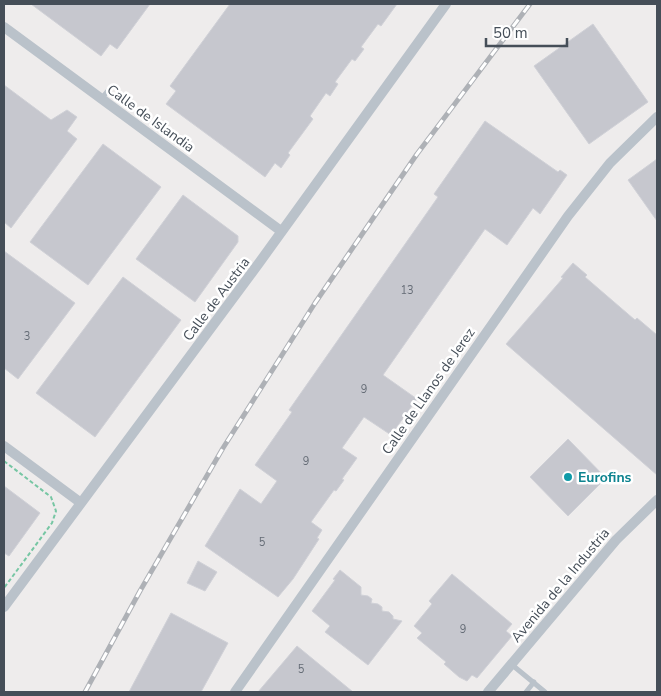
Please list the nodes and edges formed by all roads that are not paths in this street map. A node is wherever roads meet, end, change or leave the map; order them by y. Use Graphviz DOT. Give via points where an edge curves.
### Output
graph roads {
  1 [pos="446,4"];
  2 [pos="4,27"];
  3 [pos="111,87"];
  4 [pos="101,99"];
  5 [pos="657,117"];
  6 [pos="281,231"];
  7 [pos="4,446"];
  8 [pos="657,500"];
  9 [pos="81,503"];
  10 [pos="4,607"];
  11 [pos="511,664"];
  12 [pos="534,682"];
  13 [pos="235,692"];
  14 [pos="488,692"];
  15 [pos="526,692"];
  16 [pos="546,692"];
  1 -- 6 [label="street, Calle de Austria"];
  2 -- 4 [label="street, Calle de Islandia"];
  3 -- 4 [label="lane"];
  4 -- 6 [label="street, Calle de Islandia"];
  5 -- 13 [label="street, Calle de Llanos de Jerez" via="610,163 568,216"];
  6 -- 9 [label="street, Calle de Austria"];
  7 -- 9 [label="street"];
  8 -- 11 [label="street, Avenida de la Industria" via="616,540"];
  9 -- 10 [label="street, Calle de Austria"];
  11 -- 12 [label="lane"];
  11 -- 14 [label="street, Avenida de la Industria"];
  12 -- 15 [label="lane"];
  12 -- 16 [label="lane"];
}
